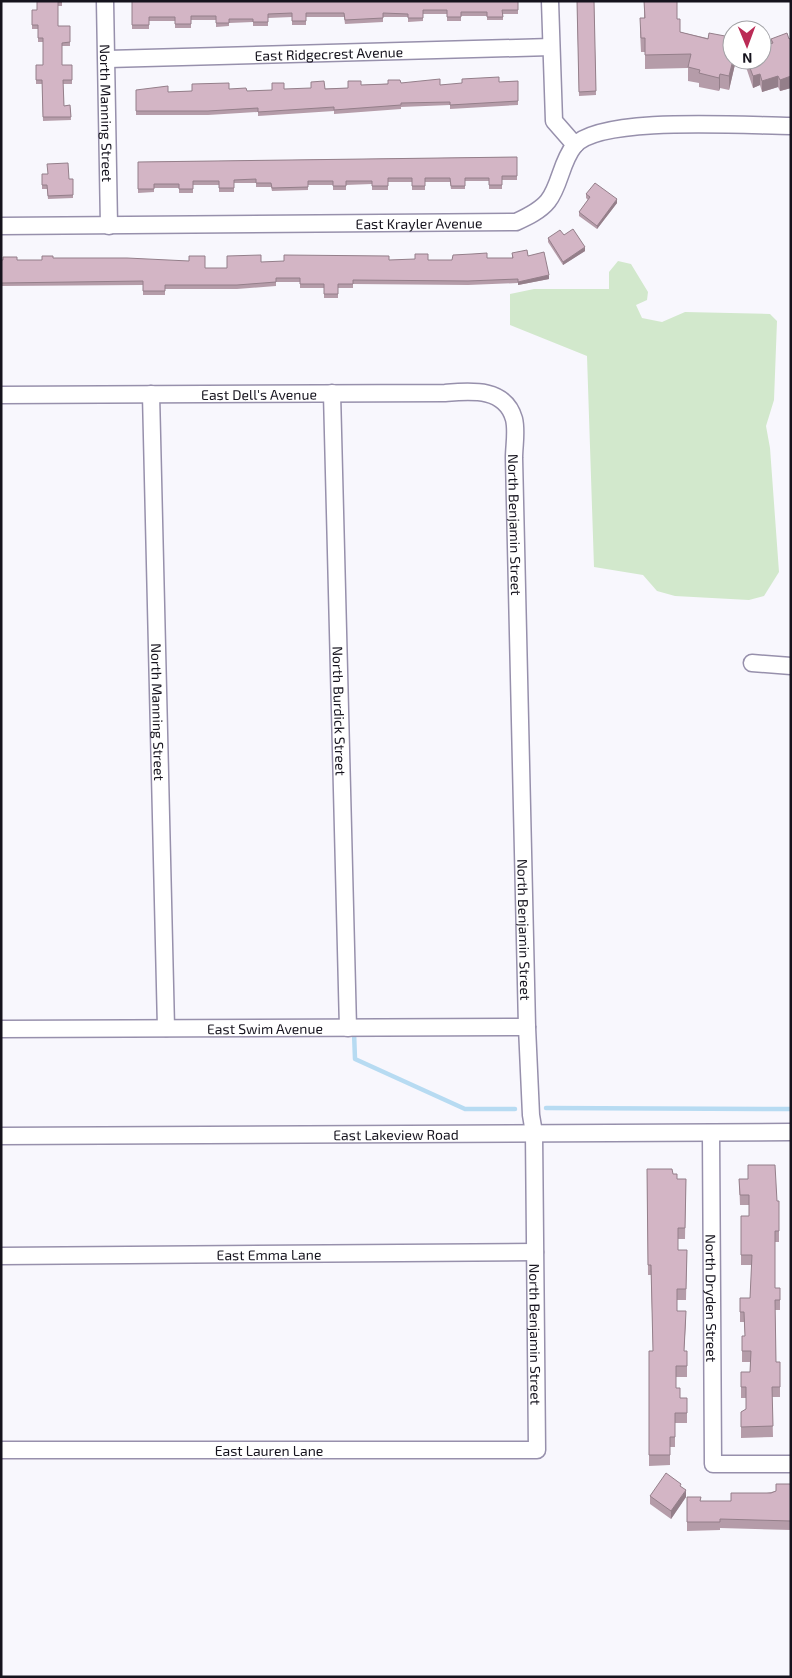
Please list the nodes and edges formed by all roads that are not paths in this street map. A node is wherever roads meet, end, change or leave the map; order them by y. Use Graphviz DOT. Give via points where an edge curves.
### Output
graph roads {
  1 [pos="106,1"];
  2 [pos="550,1"];
  3 [pos="551,47"];
  4 [pos="108,60"];
  5 [pos="791,126"];
  6 [pos="575,145"];
  7 [pos="1,226"];
  8 [pos="110,226"];
  9 [pos="332,393"];
  10 [pos="1,394"];
  11 [pos="151,394"];
  12 [pos="510,410"];
  13 [pos="752,663"];
  14 [pos="791,666"];
  15 [pos="527,1027"];
  16 [pos="166,1028"];
  17 [pos="348,1028"];
  18 [pos="1,1029"];
  19 [pos="791,1132"];
  20 [pos="534,1133"];
  21 [pos="711,1133"];
  22 [pos="1,1136"];
  23 [pos="535,1252"];
  24 [pos="1,1256"];
  25 [pos="1,1450"];
  26 [pos="536,1450"];
  27 [pos="791,1464"];
  1 -- 4 [label="street, North Manning Street"];
  2 -- 3 [label="street"];
  3 -- 4 [label="street, East Ridgecrest Avenue"];
  3 -- 6 [label="street" via="554,121"];
  4 -- 8 [label="street, North Manning Street"];
  5 -- 6 [label="street" via="637,125 602,131"];
  6 -- 8 [label="street, East Krayler Avenue" via="548,201 536,212 516,222"];
  7 -- 8 [label="street, East Krayler Avenue"];
  9 -- 11 [label="street, East Dell's Avenue"];
  9 -- 12 [label="street, East Dell's Avenue" via="480,390 497,398"];
  9 -- 17 [label="street, North Burdick Street"];
  10 -- 11 [label="street, East Dell's Avenue"];
  11 -- 16 [label="street, North Manning Street"];
  12 -- 15 [label="street, North Benjamin Street" via="515,430"];
  13 -- 14 [label="street"];
  15 -- 17 [label="street, East Swim Avenue"];
  15 -- 20 [label="street, North Benjamin Street"];
  16 -- 17 [label="street, East Swim Avenue"];
  16 -- 18 [label="street, East Swim Avenue"];
  19 -- 21 [label="street, East Lakeview Road"];
  20 -- 21 [label="street, East Lakeview Road"];
  20 -- 22 [label="street, East Lakeview Road"];
  20 -- 23 [label="street, North Benjamin Street"];
  21 -- 27 [label="street, North Dryden Street" via="713,1464"];
  23 -- 24 [label="street, East Emma Lane"];
  23 -- 26 [label="street, North Benjamin Street"];
  25 -- 26 [label="street, East Lauren Lane"];
}
